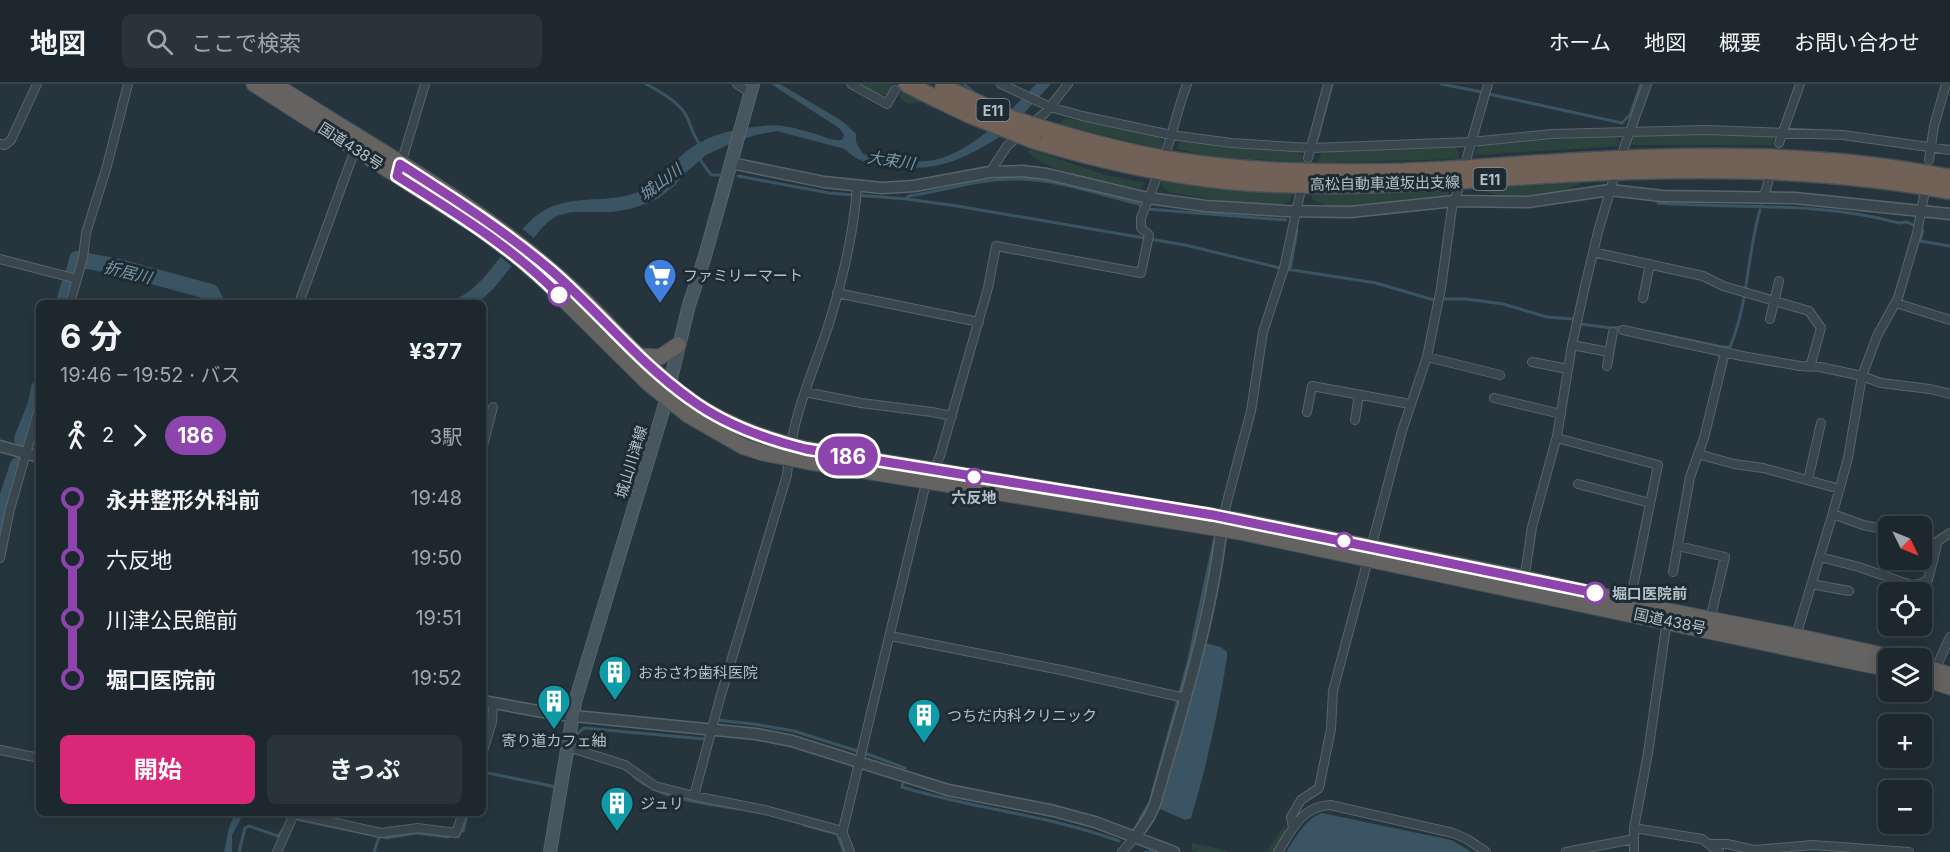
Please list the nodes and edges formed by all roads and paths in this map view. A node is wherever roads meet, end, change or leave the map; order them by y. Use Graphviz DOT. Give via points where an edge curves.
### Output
graph roads {
  1 [pos="37,84"];
  2 [pos="127,84"];
  3 [pos="254,84"];
  4 [pos="274,84"];
  5 [pos="425,84"];
  6 [pos="737,84"];
  7 [pos="851,84"];
  8 [pos="1001,84"];
  9 [pos="1068,84"];
  10 [pos="1187,84"];
  11 [pos="1328,84"];
  12 [pos="1488,84"];
  13 [pos="1647,84"];
  14 [pos="1800,84"];
  15 [pos="1946,84"];
  16 [pos="901,87"];
  17 [pos="751,88"];
  18 [pos="938,90"];
  19 [pos="1048,105"];
  20 [pos="1630,132"];
  21 [pos="1783,132"];
  22 [pos="1039,135"];
  23 [pos="1172,135"];
  24 [pos="1471,142"];
  25 [pos="1779,143"];
  26 [pos="0,144"];
  27 [pos="358,144"];
  28 [pos="1311,148"];
  29 [pos="1624,148"];
  30 [pos="1930,148"];
  31 [pos="1167,149"];
  32 [pos="1950,150"];
  33 [pos="1308,158"];
  34 [pos="1467,158"];
  35 [pos="731,163"];
  36 [pos="1931,167"];
  37 [pos="399,170"];
  38 [pos="990,172"];
  39 [pos="1157,177"];
  40 [pos="1950,177"];
  41 [pos="1769,179"];
  42 [pos="1612,185"];
  43 [pos="1458,190"];
  44 [pos="1950,191"];
  45 [pos="857,193"];
  46 [pos="1300,194"];
  47 [pos="1924,196"];
  48 [pos="1764,197"];
  49 [pos="1148,198"];
  50 [pos="1454,201"];
  51 [pos="1296,211"];
  52 [pos="1922,211"];
  53 [pos="1950,214"];
  54 [pos="1593,252"];
  55 [pos="523,254"];
  56 [pos="0,259"];
  57 [pos="1650,264"];
  58 [pos="73,278"];
  59 [pos="1779,281"];
  60 [pos="837,293"];
  61 [pos="1643,298"];
  62 [pos="70,300"];
  63 [pos="300,300"];
  64 [pos="1774,300"];
  65 [pos="1896,303"];
  66 [pos="1770,319"];
  67 [pos="1950,320"];
  68 [pos="978,322"];
  69 [pos="1623,330"];
  70 [pos="1613,332"];
  71 [pos="678,345"];
  72 [pos="1572,345"];
  73 [pos="1609,352"];
  74 [pos="1725,352"];
  75 [pos="639,356"];
  76 [pos="1426,357"];
  77 [pos="1532,362"];
  78 [pos="1606,366"];
  79 [pos="1810,367"];
  80 [pos="1568,369"];
  81 [pos="1500,375"];
  82 [pos="1862,376"];
  83 [pos="668,391"];
  84 [pos="805,392"];
  85 [pos="1950,394"];
  86 [pos="1359,395"];
  87 [pos="1494,398"];
  88 [pos="1410,404"];
  89 [pos="493,407"];
  90 [pos="1307,412"];
  91 [pos="1561,414"];
  92 [pos="952,416"];
  93 [pos="36,418"];
  94 [pos="1355,420"];
  95 [pos="1821,423"];
  96 [pos="486,434"];
  97 [pos="1557,438"];
  98 [pos="0,446"];
  99 [pos="790,452"];
  100 [pos="26,453"];
  101 [pos="1698,454"];
  102 [pos="36,456"];
  103 [pos="931,476"];
  104 [pos="1808,480"];
  105 [pos="1578,484"];
  106 [pos="1840,489"];
  107 [pos="1650,503"];
  108 [pos="1833,514"];
  109 [pos="1222,523"];
  110 [pos="1878,528"];
  111 [pos="1950,533"];
  112 [pos="1678,546"];
  113 [pos="1371,552"];
  114 [pos="1820,557"];
  115 [pos="0,558"];
  116 [pos="1673,572"];
  117 [pos="1894,579"];
  118 [pos="1893,582"];
  119 [pos="1523,584"];
  120 [pos="1811,584"];
  121 [pos="1849,591"];
  122 [pos="1629,607"];
  123 [pos="1668,616"];
  124 [pos="1710,624"];
  125 [pos="890,636"];
  126 [pos="1950,637"];
  127 [pos="1795,642"];
  128 [pos="1878,655"];
  129 [pos="1878,666"];
  130 [pos="1932,674"];
  131 [pos="1950,687"];
  132 [pos="1181,697"];
  133 [pos="488,703"];
  134 [pos="574,717"];
  135 [pos="711,730"];
  136 [pos="486,741"];
  137 [pos="572,747"];
  138 [pos="0,750"];
  139 [pos="861,756"];
  140 [pos="36,757"];
  141 [pos="694,796"];
  142 [pos="462,816"];
  143 [pos="293,817"];
  144 [pos="1293,828"];
  145 [pos="1634,828"];
  146 [pos="842,834"];
  147 [pos="1136,836"];
  148 [pos="1634,839"];
  149 [pos="1710,844"];
  150 [pos="277,852"];
  151 [pos="550,852"];
  152 [pos="850,852"];
  153 [pos="1122,852"];
  154 [pos="1174,852"];
  155 [pos="1278,852"];
  156 [pos="1486,852"];
  157 [pos="1566,852"];
  158 [pos="1634,852"];
  159 [pos="1719,852"];
  160 [pos="1909,852"];
  1 -- 26 [label="street" via="10,140"];
  2 -- 58 [label="street" via="82,260"];
  3 -- 27 [label="highway, 国道438号"];
  4 -- 27 [label="highway, 国道438号"];
  5 -- 37 [label="street"];
  6 -- 17 [label="street"];
  7 -- 16 [label="street" via="887,104"];
  8 -- 19 [label="street"];
  9 -- 19 [label="street"];
  10 -- 23 [label="street"];
  11 -- 28 [label="street"];
  12 -- 24 [label="street"];
  13 -- 20 [label="street"];
  14 -- 21 [label="street"];
  15 -- 30 [label="street"];
  16 -- 18 [label="highway, 高松自動車道坂出支線 / E11"];
  17 -- 35 [label="main road, 城山川津線"];
  18 -- 22 [label="highway, 高松自動車道坂出支線 / E11, bridge" via="968,114"];
  19 -- 23 [label="street"];
  19 -- 38 [label="street" via="1045,113 1007,146"];
  20 -- 21 [label="street"];
  20 -- 24 [label="street"];
  20 -- 29 [label="street"];
  21 -- 25 [label="street"];
  21 -- 30 [label="street" via="1843,135"];
  22 -- 36 [label="highway, 高松自動車道坂出支線 / E11" via="1179,161 1290,171 1394,172 1728,157"];
  22 -- 44 [label="highway, 高松自動車道坂出支線 / E11" via="1116,163 1176,175 1277,184 1395,185 1564,174 1730,170 1849,177"];
  23 -- 28 [label="street"];
  23 -- 31 [label="street"];
  24 -- 28 [label="street"];
  24 -- 34 [label="street"];
  27 -- 37 [label="highway, 国道438号"];
  27 -- 63 [label="street"];
  28 -- 33 [label="street"];
  30 -- 32 [label="street"];
  30 -- 36 [label="street"];
  35 -- 45 [label="street" via="824,182"];
  35 -- 71 [label="main road, 城山川津線"];
  36 -- 40 [label="highway, 高松自動車道坂出支線"];
  37 -- 55 [label="highway, 国道438号" via="479,228"];
  38 -- 45 [label="street"];
  38 -- 49 [label="street" via="1047,174"];
  39 -- 49 [label="street"];
  41 -- 48 [label="street"];
  42 -- 48 [label="street" via="1662,196"];
  42 -- 50 [label="street" via="1528,202"];
  42 -- 54 [label="street"];
  43 -- 50 [label="street"];
  45 -- 60 [label="street"];
  46 -- 51 [label="street"];
  47 -- 52 [label="street"];
  48 -- 52 [label="street"];
  49 -- 51 [label="street"];
  49 -- 68 [label="street" via="1140,224 1149,236 1141,273 996,246"];
  50 -- 51 [label="street" via="1350,212"];
  50 -- 76 [label="street"];
  51 -- 109 [label="street" via="1263,332 1251,411"];
  52 -- 53 [label="street"];
  52 -- 65 [label="street"];
  54 -- 57 [label="street"];
  54 -- 72 [label="street"];
  55 -- 75 [label="highway, 国道438号" via="580,296"];
  55 -- 83 [label="highway, 国道438号" via="648,383"];
  56 -- 58 [label="street"];
  57 -- 61 [label="street"];
  57 -- 64 [label="street" via="1703,276 1723,286"];
  58 -- 62 [label="street"];
  59 -- 64 [label="street"];
  60 -- 68 [label="street"];
  60 -- 84 [label="street"];
  64 -- 66 [label="street"];
  64 -- 79 [label="street" via="1809,311 1821,328"];
  65 -- 67 [label="street"];
  65 -- 82 [label="street" via="1877,336"];
  68 -- 92 [label="street"];
  69 -- 74 [label="street"];
  70 -- 73 [label="street"];
  71 -- 75 [label="highway" via="660,357"];
  71 -- 83 [label="main road, 城山川津線"];
  72 -- 73 [label="street"];
  72 -- 80 [label="street"];
  73 -- 78 [label="street"];
  74 -- 79 [label="street"];
  74 -- 101 [label="street"];
  75 -- 83 [label="highway, 国道438号"];
  76 -- 81 [label="street"];
  76 -- 88 [label="street"];
  77 -- 80 [label="street"];
  79 -- 82 [label="street"];
  80 -- 91 [label="street"];
  82 -- 85 [label="street" via="1881,383"];
  82 -- 106 [label="street"];
  83 -- 99 [label="highway, 国道438号" via="694,419 744,447 763,453"];
  83 -- 134 [label="main road, 城山川津線" via="598,622"];
  84 -- 92 [label="street"];
  84 -- 99 [label="street"];
  86 -- 88 [label="street"];
  86 -- 90 [label="street" via="1312,386"];
  86 -- 94 [label="street"];
  87 -- 91 [label="street"];
  88 -- 113 [label="street"];
  89 -- 96 [label="street"];
  91 -- 97 [label="street"];
  92 -- 103 [label="street" via="939,463"];
  93 -- 100 [label="street"];
  95 -- 104 [label="street"];
  97 -- 107 [label="street" via="1658,465"];
  97 -- 119 [label="street" via="1532,527"];
  98 -- 100 [label="street"];
  99 -- 103 [label="highway, 国道438号"];
  99 -- 135 [label="street"];
  100 -- 102 [label="street"];
  100 -- 115 [label="street"];
  101 -- 104 [label="street"];
  101 -- 112 [label="street"];
  103 -- 109 [label="highway, 国道438号"];
  103 -- 125 [label="street" via="924,491"];
  104 -- 106 [label="street"];
  105 -- 107 [label="street"];
  106 -- 108 [label="street"];
  107 -- 122 [label="street"];
  108 -- 110 [label="street"];
  108 -- 114 [label="street"];
  109 -- 113 [label="highway, 国道438号"];
  109 -- 132 [label="street" via="1201,637"];
  111 -- 117 [label="street" via="1938,541 1928,580 1911,585"];
  112 -- 116 [label="street"];
  112 -- 124 [label="street" via="1725,557"];
  113 -- 119 [label="highway, 国道438号"];
  113 -- 144 [label="street" via="1333,691 1331,729 1319,788 1301,800 1291,817"];
  114 -- 117 [label="street"];
  114 -- 120 [label="street"];
  117 -- 118 [label="street"];
  119 -- 122 [label="highway, 国道438号"];
  120 -- 121 [label="street"];
  120 -- 127 [label="street"];
  122 -- 123 [label="highway, 国道438号"];
  123 -- 124 [label="highway, 国道438号"];
  123 -- 145 [label="street"];
  124 -- 127 [label="highway, 国道438号"];
  125 -- 132 [label="street"];
  125 -- 139 [label="street"];
  126 -- 130 [label="street"];
  127 -- 128 [label="highway, 国道438号"];
  127 -- 129 [label="highway, 国道438号"];
  130 -- 131 [label="highway"];
  132 -- 147 [label="street" via="1155,804"];
  133 -- 134 [label="street"];
  133 -- 136 [label="street" via="492,722"];
  134 -- 135 [label="street"];
  134 -- 137 [label="main road, 城山川津線"];
  135 -- 139 [label="street" via="756,734"];
  135 -- 141 [label="street"];
  137 -- 141 [label="street" via="625,765 655,786"];
  137 -- 151 [label="main road, 城山川津線"];
  138 -- 140 [label="street"];
  139 -- 146 [label="street"];
  139 -- 147 [label="street" via="948,790 1065,813"];
  141 -- 146 [label="street" via="765,810"];
  142 -- 143 [label="street" via="456,833 418,828 387,834"];
  143 -- 150 [label="street"];
  144 -- 155 [label="street"];
  144 -- 156 [label="street" via="1314,808 1336,806 1453,833"];
  145 -- 148 [label="street"];
  145 -- 149 [label="street" via="1702,839"];
  146 -- 152 [label="street"];
  147 -- 153 [label="street"];
  147 -- 154 [label="street"];
  148 -- 157 [label="street"];
  148 -- 158 [label="street"];
  149 -- 159 [label="street"];
  149 -- 160 [label="street" via="1754,850 1813,845"];
}
